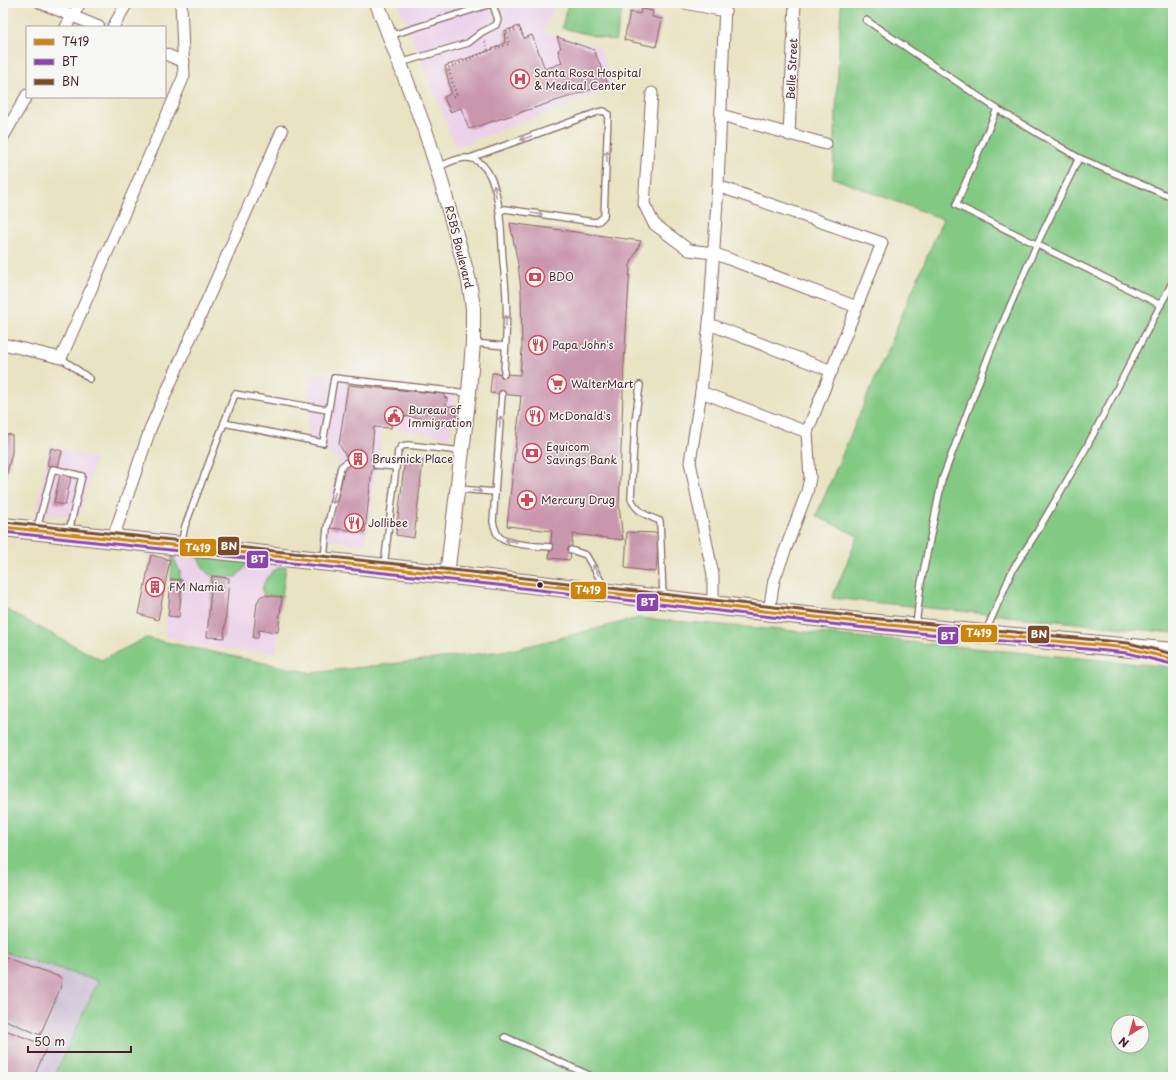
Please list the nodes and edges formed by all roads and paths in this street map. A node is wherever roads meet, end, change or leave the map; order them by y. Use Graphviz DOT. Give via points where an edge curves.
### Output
graph roads {
  1 [pos="41,3"];
  2 [pos="80,3"];
  3 [pos="127,3"];
  4 [pos="181,3"];
  5 [pos="377,3"];
  6 [pos="685,3"];
  7 [pos="795,3"];
  8 [pos="493,4"];
  9 [pos="725,7"];
  10 [pos="72,16"];
  11 [pos="866,20"];
  12 [pos="67,26"];
  13 [pos="97,26"];
  14 [pos="114,26"];
  15 [pos="389,36"];
  16 [pos="524,38"];
  17 [pos="488,51"];
  18 [pos="166,54"];
  19 [pos="184,62"];
  20 [pos="399,64"];
  21 [pos="652,93"];
  22 [pos="26,97"];
  23 [pos="997,109"];
  24 [pos="721,115"];
  25 [pos="282,131"];
  26 [pos="789,135"];
  27 [pos="3,137"];
  28 [pos="826,144"];
  29 [pos="470,158"];
  30 [pos="1079,158"];
  31 [pos="437,167"];
  32 [pos="718,186"];
  33 [pos="1173,198"];
  34 [pos="499,212"];
  35 [pos="1036,246"];
  36 [pos="713,253"];
  37 [pos="1173,281"];
  38 [pos="1161,305"];
  39 [pos="857,307"];
  40 [pos="710,324"];
  41 [pos="473,343"];
  42 [pos="3,344"];
  43 [pos="505,346"];
  44 [pos="61,358"];
  45 [pos="832,371"];
  46 [pos="504,374"];
  47 [pos="90,379"];
  48 [pos="640,385"];
  49 [pos="701,392"];
  50 [pos="468,393"];
  51 [pos="502,394"];
  52 [pos="328,410"];
  53 [pos="224,423"];
  54 [pos="807,432"];
  55 [pos="461,452"];
  56 [pos="346,463"];
  57 [pos="376,465"];
  58 [pos="396,468"];
  59 [pos="458,489"];
  60 [pos="495,492"];
  61 [pos="3,527"];
  62 [pos="37,531"];
  63 [pos="69,534"];
  64 [pos="113,538"];
  65 [pos="181,546"];
  66 [pos="550,547"];
  67 [pos="571,550"];
  68 [pos="324,562"];
  69 [pos="383,568"];
  70 [pos="447,575"];
  71 [pos="608,592"];
  72 [pos="663,599"];
  73 [pos="714,605"];
  74 [pos="769,611"];
  75 [pos="916,628"];
  76 [pos="984,635"];
  77 [pos="1128,648"];
  78 [pos="1173,652"];
  79 [pos="1173,659"];
  80 [pos="505,1037"];
  81 [pos="592,1077"];
  1 -- 10 [label="street"];
  2 -- 10 [label="street"];
  3 -- 14 [label="street"];
  4 -- 19 [label="street"];
  5 -- 15 [label="street, RSBS Boulevard"];
  6 -- 9 [label="street"];
  7 -- 26 [label="street, Belle Street"];
  8 -- 15 [label="lane"];
  8 -- 20 [label="lane" via="498,20 496,25 468,43"];
  9 -- 24 [label="street"];
  10 -- 12 [label="street"];
  10 -- 13 [label="street"];
  11 -- 23 [label="lane"];
  15 -- 20 [label="street, RSBS Boulevard"];
  16 -- 17 [label="path" via="518,28 506,32 509,44"];
  18 -- 19 [label="street"];
  19 -- 44 [label="street" via="184,76"];
  20 -- 31 [label="street, RSBS Boulevard"];
  21 -- 36 [label="street" via="644,204 654,224 689,250"];
  22 -- 27 [label="street"];
  23 -- 30 [label="lane"];
  23 -- 35 [label="lane" via="956,205"];
  24 -- 26 [label="street"];
  24 -- 32 [label="street"];
  25 -- 64 [label="street" via="151,428"];
  26 -- 28 [label="street"];
  29 -- 31 [label="lane" via="460,158"];
  34 -- 29 [label="lane, one-way" via="488,172 480,163"];
  34 -- 29 [label="lane, one-way" via="505,209 599,221 604,216 608,114 604,111 598,112"];
  30 -- 33 [label="lane"];
  30 -- 35 [label="lane"];
  31 -- 41 [label="street, RSBS Boulevard" via="469,281 473,308"];
  32 -- 36 [label="street"];
  32 -- 39 [label="street" via="882,243"];
  43 -- 34 [label="lane, one-way" via="506,298"];
  35 -- 38 [label="lane"];
  35 -- 75 [label="lane" via="990,352 942,480 921,583"];
  36 -- 39 [label="street"];
  36 -- 40 [label="street"];
  37 -- 38 [label="lane"];
  38 -- 76 [label="lane" via="1086,448 1013,569"];
  39 -- 45 [label="street"];
  40 -- 45 [label="street"];
  40 -- 49 [label="street"];
  41 -- 43 [label="lane"];
  41 -- 50 [label="street, RSBS Boulevard"];
  42 -- 44 [label="street"];
  43 -- 46 [label="lane"];
  44 -- 47 [label="lane"];
  45 -- 54 [label="street"];
  48 -- 72 [label="lane" via="630,499 635,508 660,521"];
  49 -- 54 [label="street"];
  49 -- 73 [label="street" via="690,462 713,575"];
  50 -- 52 [label="lane" via="334,378"];
  50 -- 55 [label="street, RSBS Boulevard"];
  60 -- 51 [label="lane, one-way"];
  52 -- 53 [label="lane" via="235,394"];
  52 -- 53 [label="lane" via="323,443"];
  53 -- 65 [label="lane" via="185,526"];
  54 -- 74 [label="street" via="810,478 774,580"];
  55 -- 58 [label="lane" via="402,446 398,451"];
  55 -- 59 [label="street, RSBS Boulevard"];
  56 -- 68 [label="lane, one-way" via="341,467 326,528"];
  57 -- 58 [label="lane"];
  58 -- 69 [label="lane"];
  59 -- 60 [label="lane, one-way"];
  59 -- 70 [label="street, RSBS Boulevard"];
  66 -- 60 [label="lane, one-way" via="501,539 493,522"];
  61 -- 62 [label="main road"];
  62 -- 63 [label="main road"];
  62 -- 63 [label="lane" via="53,469 82,476"];
  63 -- 64 [label="main road"];
  64 -- 65 [label="main road"];
  65 -- 68 [label="main road"];
  71 -- 67 [label="lane, one-way" via="586,555"];
  68 -- 69 [label="main road"];
  69 -- 70 [label="main road"];
  70 -- 71 [label="main road"];
  71 -- 72 [label="main road"];
  72 -- 73 [label="main road"];
  73 -- 74 [label="main road"];
  74 -- 75 [label="main road"];
  75 -- 76 [label="main road"];
  76 -- 77 [label="main road"];
  77 -- 78 [label="main road"];
  77 -- 79 [label="main road"];
  80 -- 81 [label="lane"];
}
